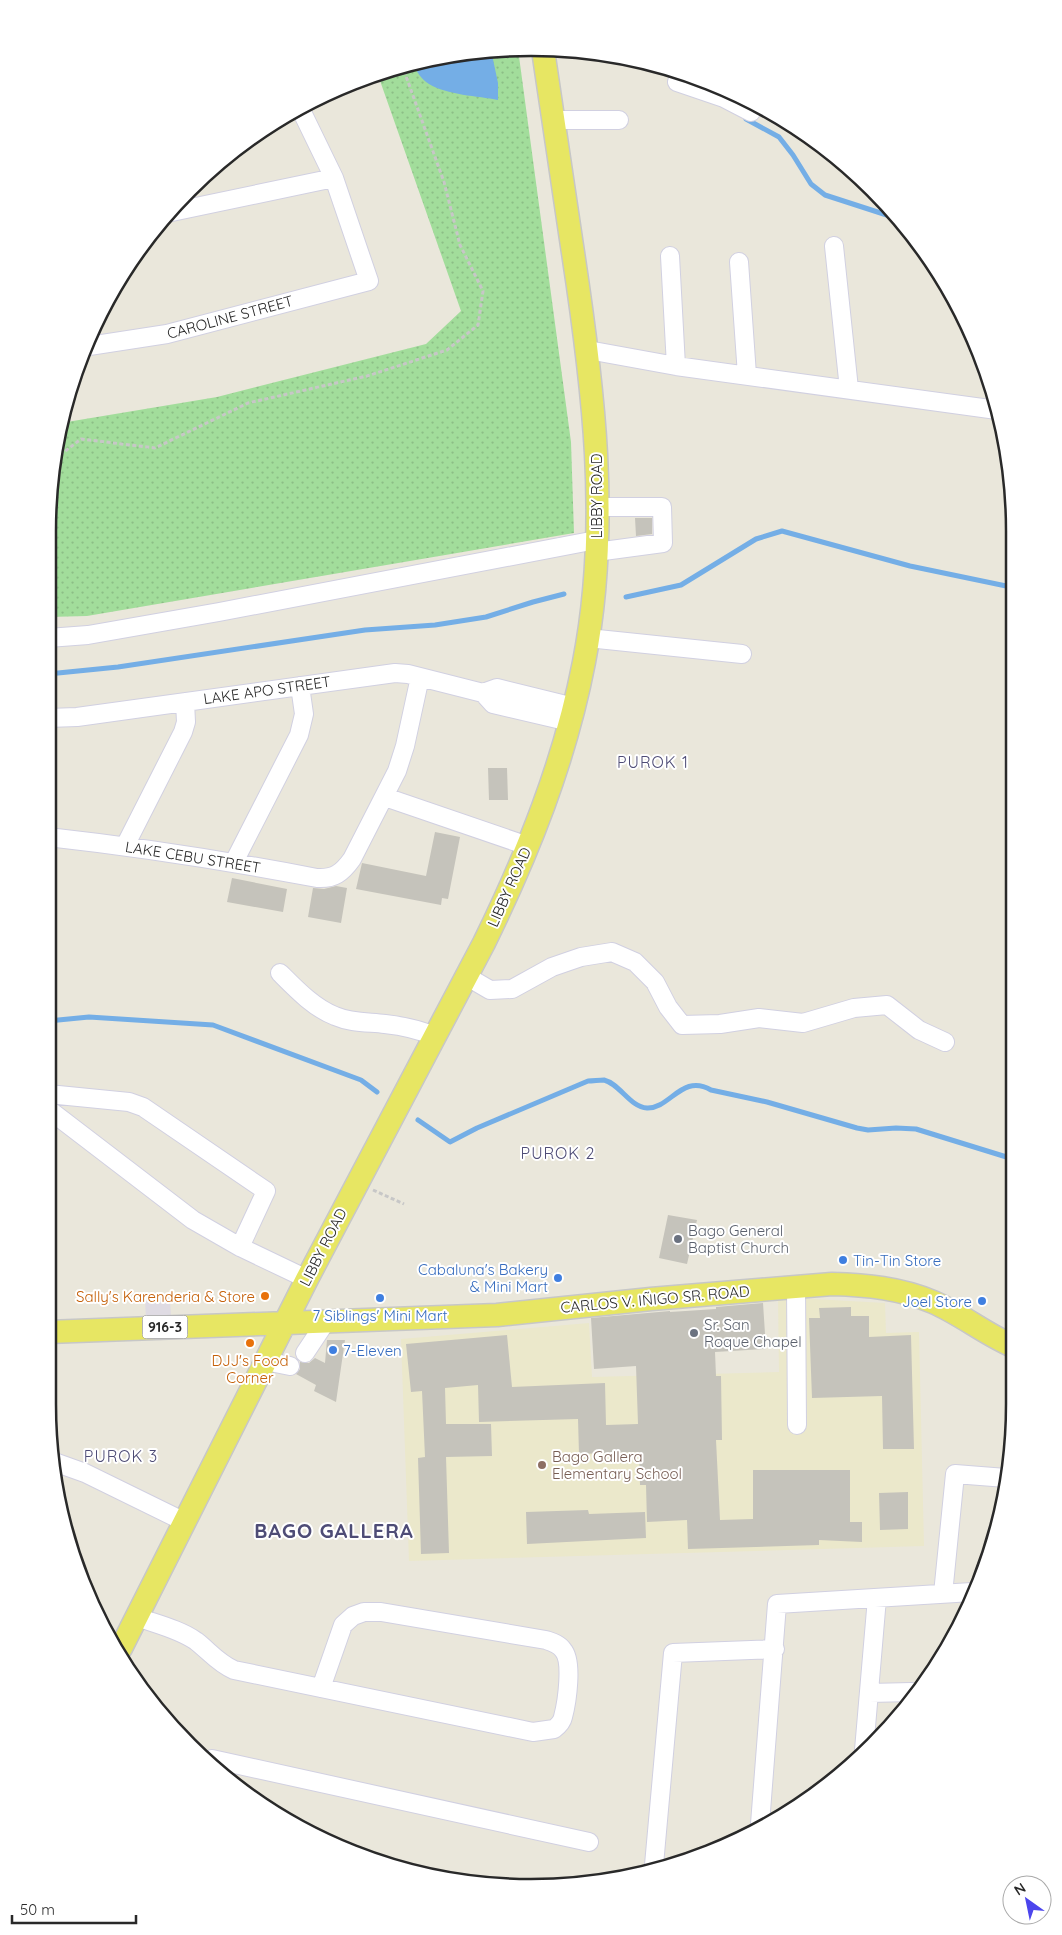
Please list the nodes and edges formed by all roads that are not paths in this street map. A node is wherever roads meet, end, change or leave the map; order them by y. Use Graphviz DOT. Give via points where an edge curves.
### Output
graph roads {
  1 [pos="544,56"];
  2 [pos="678,79"];
  3 [pos="751,112"];
  4 [pos="304,115"];
  5 [pos="553,120"];
  6 [pos="619,120"];
  7 [pos="334,178"];
  8 [pos="181,210"];
  9 [pos="834,246"];
  10 [pos="670,256"];
  11 [pos="739,262"];
  12 [pos="94,345"];
  13 [pos="588,350"];
  14 [pos="676,366"];
  15 [pos="747,376"];
  16 [pos="849,390"];
  17 [pos="990,409"];
  18 [pos="597,507"];
  19 [pos="596,546"];
  20 [pos="56,638"];
  21 [pos="588,638"];
  22 [pos="742,654"];
  23 [pos="420,677"];
  24 [pos="300,686"];
  25 [pos="185,702"];
  26 [pos="572,715"];
  27 [pos="56,718"];
  28 [pos="385,797"];
  29 [pos="56,838"];
  30 [pos="125,846"];
  31 [pos="528,846"];
  32 [pos="234,862"];
  33 [pos="280,973"];
  34 [pos="466,976"];
  35 [pos="434,1036"];
  36 [pos="945,1042"];
  37 [pos="56,1095"];
  38 [pos="56,1115"];
  39 [pos="240,1247"];
  40 [pos="307,1278"];
  41 [pos="796,1286"];
  42 [pos="325,1323"];
  43 [pos="283,1324"];
  44 [pos="56,1332"];
  45 [pos="1006,1342"];
  46 [pos="305,1354"];
  47 [pos="265,1361"];
  48 [pos="290,1366"];
  49 [pos="797,1425"];
  50 [pos="60,1464"];
  51 [pos="1000,1478"];
  52 [pos="184,1522"];
  53 [pos="967,1592"];
  54 [pos="943,1594"];
  55 [pos="877,1598"];
  56 [pos="137,1617"];
  57 [pos="122,1645"];
  58 [pos="775,1649"];
  59 [pos="321,1688"];
  60 [pos="909,1692"];
  61 [pos="869,1693"];
  62 [pos="865,1742"];
  63 [pos="217,1760"];
  64 [pos="760,1819"];
  65 [pos="589,1842"];
  66 [pos="654,1863"];
  1 -- 5 [label="main road, LIBBY ROAD"];
  2 -- 3 [label="street" via="677,82 724,98"];
  4 -- 7 [label="street"];
  5 -- 6 [label="street"];
  5 -- 13 [label="main road, LIBBY ROAD"];
  7 -- 8 [label="street"];
  7 -- 12 [label="street, CAROLINE STREET" via="369,281 167,334"];
  9 -- 16 [label="street"];
  10 -- 14 [label="street"];
  11 -- 15 [label="street"];
  13 -- 14 [label="street"];
  13 -- 18 [label="main road, LIBBY ROAD" via="597,457"];
  14 -- 15 [label="street"];
  15 -- 16 [label="street"];
  16 -- 17 [label="street"];
  18 -- 19 [label="main road, LIBBY ROAD"];
  18 -- 19 [label="street" via="662,507 663,543"];
  19 -- 20 [label="street" via="88,636"];
  19 -- 21 [label="main road, LIBBY ROAD"];
  21 -- 22 [label="street"];
  21 -- 26 [label="main road, LIBBY ROAD"];
  23 -- 24 [label="street, LAKE APO STREET" via="395,673"];
  23 -- 26 [label="street, LAKE APO STREET" via="483,693 492,704"];
  23 -- 28 [label="street" via="405,746"];
  24 -- 25 [label="street, LAKE APO STREET"];
  24 -- 32 [label="street" via="304,714 299,735"];
  25 -- 27 [label="street, LAKE APO STREET"];
  25 -- 30 [label="street" via="183,732"];
  26 -- 31 [label="main road, LIBBY ROAD"];
  28 -- 31 [label="street"];
  28 -- 32 [label="street, LAKE CEBU STREET" via="352,859 338,875 317,878"];
  29 -- 30 [label="street, LAKE CEBU STREET"];
  30 -- 32 [label="street, LAKE CEBU STREET"];
  31 -- 34 [label="main road, LIBBY ROAD"];
  33 -- 35 [label="street" via="299,992 335,1016 405,1026"];
  34 -- 35 [label="main road, LIBBY ROAD"];
  34 -- 36 [label="street" via="490,990 512,989 581,957 612,952 635,962 655,982 668,1007 682,1024 720,1024 759,1018 803,1023 854,1008 887,1005 919,1030"];
  35 -- 40 [label="main road, LIBBY ROAD"];
  37 -- 39 [label="street" via="129,1102 142,1107 266,1191"];
  38 -- 39 [label="street" via="193,1220"];
  39 -- 40 [label="street"];
  40 -- 43 [label="main road, LIBBY ROAD"];
  41 -- 42 [label="main road, CARLOS V. IÑIGO SR. ROAD" via="497,1315"];
  41 -- 45 [label="main road, CARLOS V. IÑIGO SR. ROAD" via="860,1285 907,1292 934,1302"];
  41 -- 49 [label="street"];
  42 -- 43 [label="main road, CARLOS V. IÑIGO SR. ROAD"];
  42 -- 46 [label="street"];
  43 -- 44 [label="main road, 916-3"];
  43 -- 47 [label="main road, LIBBY ROAD"];
  47 -- 48 [label="street"];
  47 -- 52 [label="main road, LIBBY ROAD"];
  50 -- 52 [label="street" via="85,1473"];
  51 -- 54 [label="street" via="955,1474"];
  52 -- 56 [label="main road, LIBBY ROAD"];
  53 -- 54 [label="street"];
  54 -- 55 [label="street"];
  55 -- 58 [label="street" via="777,1604"];
  55 -- 61 [label="street"];
  56 -- 57 [label="main road, LIBBY ROAD"];
  56 -- 59 [label="street" via="186,1636 224,1666 234,1670"];
  58 -- 64 [label="street"];
  58 -- 66 [label="street" via="673,1653"];
  59 -- 59 [label="street" via="533,1732 546,1731 554,1729 563,1718 568,1658 556,1644 546,1640 381,1612 364,1612 343,1625"];
  60 -- 61 [label="street"];
  61 -- 62 [label="street"];
  63 -- 65 [label="street"];
}
